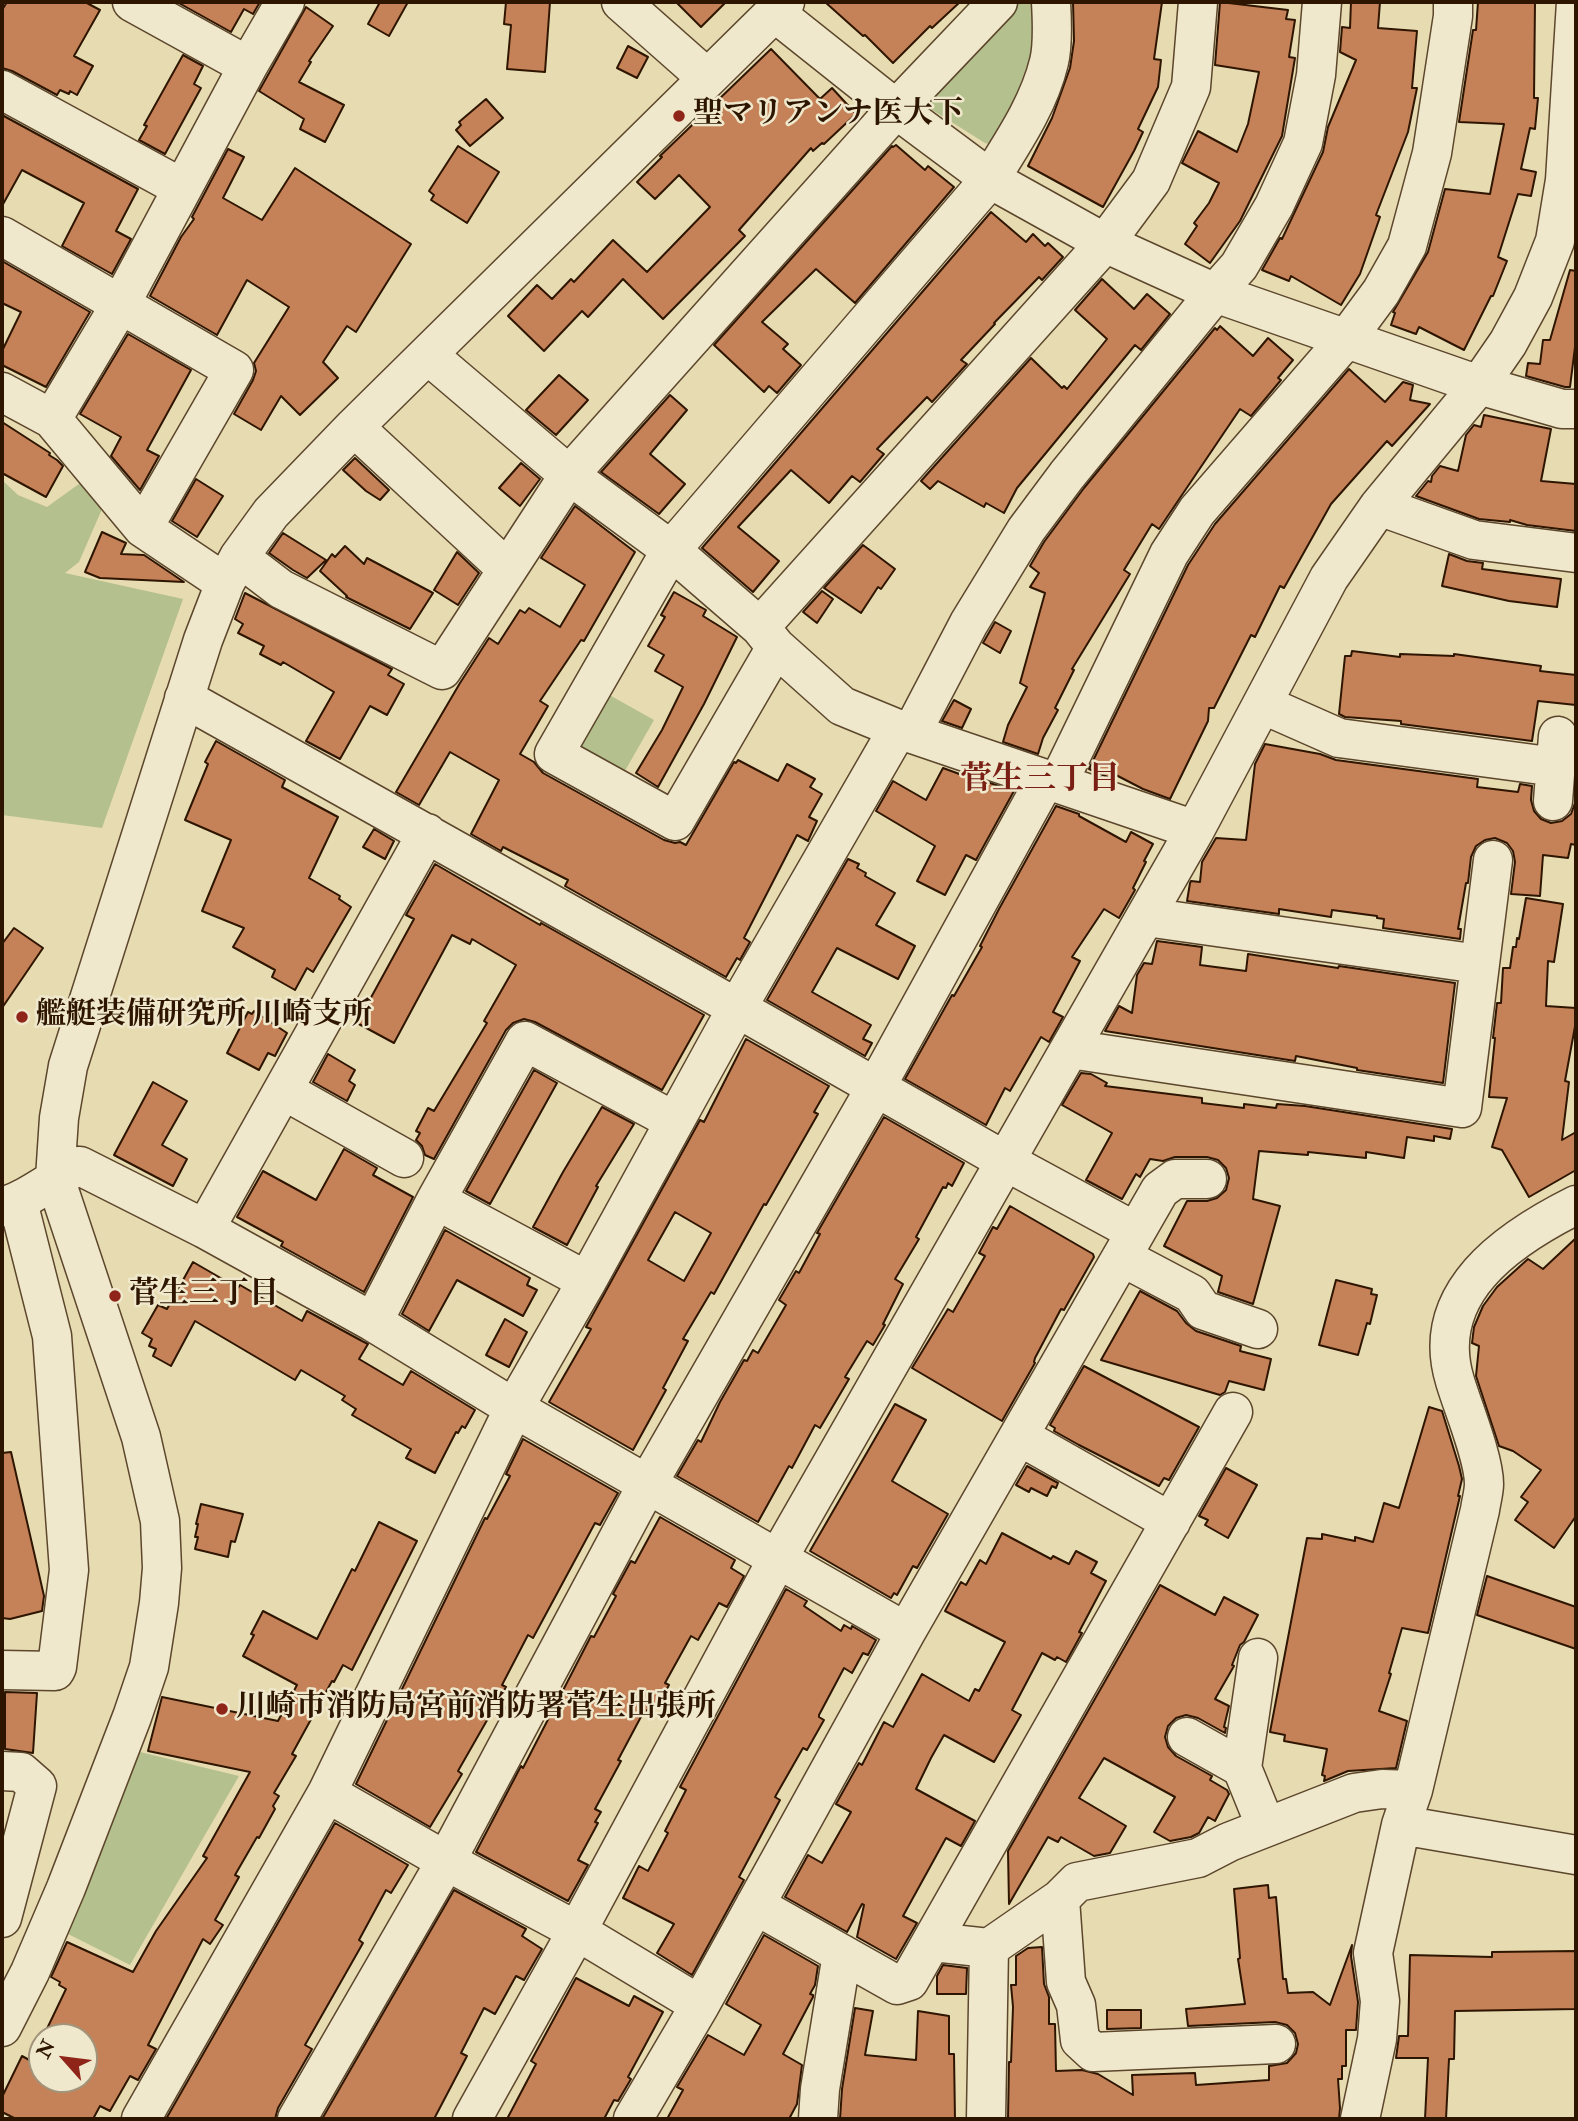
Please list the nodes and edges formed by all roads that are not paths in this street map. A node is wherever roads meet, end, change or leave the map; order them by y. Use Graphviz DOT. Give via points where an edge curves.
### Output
graph roads {
  1 [pos="132,2"];
  2 [pos="285,2"];
  3 [pos="621,2"];
  4 [pos="998,2"];
  5 [pos="1051,2"];
  6 [pos="1198,2"];
  7 [pos="1322,2"];
  8 [pos="1453,2"];
  9 [pos="1576,2"];
  10 [pos="780,7"];
  11 [pos="248,66"];
  12 [pos="708,78"];
  13 [pos="2,90"];
  14 [pos="896,109"];
  15 [pos="990,179"];
  16 [pos="182,188"];
  17 [pos="2,236"];
  18 [pos="1105,243"];
  19 [pos="1215,293"];
  20 [pos="120,305"];
  21 [pos="1347,338"];
  22 [pos="428,355"];
  23 [pos="1479,385"];
  24 [pos="2,392"];
  25 [pos="1576,409"];
  26 [pos="52,419"];
  27 [pos="354,427"];
  28 [pos="569,475"];
  29 [pos="1380,506"];
  30 [pos="143,528"];
  31 [pos="671,550"];
  32 [pos="1576,553"];
  33 [pos="507,569"];
  34 [pos="232,570"];
  35 [pos="768,637"];
  36 [pos="184,698"];
  37 [pos="1262,704"];
  38 [pos="905,731"];
  39 [pos="1556,768"];
  40 [pos="1051,782"];
  41 [pos="1195,830"];
  42 [pos="427,834"];
  43 [pos="1493,859"];
  44 [pos="1146,917"];
  45 [pos="1479,964"];
  46 [pos="737,1008"];
  47 [pos="1070,1049"];
  48 [pos="876,1087"];
  49 [pos="284,1090"];
  50 [pos="674,1121"];
  51 [pos="404,1158"];
  52 [pos="1007,1162"];
  53 [pos="55,1178"];
  54 [pos="1207,1179"];
  55 [pos="436,1200"];
  56 [pos="10,1205"];
  57 [pos="1576,1205"];
  58 [pos="205,1228"];
  59 [pos="1129,1245"];
  60 [pos="587,1281"];
  61 [pos="373,1322"];
  62 [pos="1258,1329"];
  63 [pos="514,1408"];
  64 [pos="1233,1412"];
  65 [pos="1019,1436"];
  66 [pos="648,1483"];
  67 [pos="1171,1521"];
  68 [pos="778,1558"];
  69 [pos="906,1632"];
  70 [pos="1258,1658"];
  71 [pos="2,1670"];
  72 [pos="1187,1737"];
  73 [pos="1242,1768"];
  74 [pos="2,1771"];
  75 [pos="327,1793"];
  76 [pos="1407,1807"];
  77 [pos="1266,1827"];
  78 [pos="1576,1855"];
  79 [pos="10,1858"];
  80 [pos="446,1861"];
  81 [pos="1060,1899"];
  82 [pos="755,1905"];
  83 [pos="2,1918"];
  84 [pos="577,1931"];
  85 [pos="2,1937"];
  86 [pos="933,1942"];
  87 [pos="989,1948"];
  88 [pos="842,1954"];
  89 [pos="30,1972"];
  90 [pos="700,2005"];
  91 [pos="2,2027"];
  92 [pos="1268,2044"];
  93 [pos="141,2119"];
  94 [pos="297,2119"];
  95 [pos="472,2119"];
  96 [pos="634,2119"];
  97 [pos="818,2119"];
  98 [pos="986,2119"];
  99 [pos="1361,2119"];
  1 -- 11 [label="street"];
  2 -- 11 [label="street"];
  3 -- 12 [label="street"];
  4 -- 14 [label="street"];
  5 -- 15 [label="street" via="1049,60 1035,101"];
  6 -- 18 [label="street" via="1191,87 1151,180"];
  7 -- 19 [label="street" via="1316,75 1303,143 1275,206 1239,266"];
  8 -- 21 [label="street" via="1432,153 1407,246"];
  9 -- 23 [label="street" via="1565,180 1555,241 1508,343"];
  10 -- 12 [label="street"];
  10 -- 14 [label="street"];
  11 -- 16 [label="street"];
  12 -- 22 [label="street"];
  13 -- 16 [label="street"];
  14 -- 15 [label="street"];
  14 -- 28 [label="street"];
  15 -- 18 [label="street"];
  15 -- 31 [label="street"];
  16 -- 20 [label="street"];
  17 -- 20 [label="street"];
  18 -- 19 [label="street"];
  18 -- 35 [label="street"];
  19 -- 21 [label="street"];
  19 -- 38 [label="street" via="1026,530"];
  20 -- 26 [label="street"];
  20 -- 30 [label="street" via="234,369"];
  21 -- 23 [label="street"];
  21 -- 40 [label="street" via="1197,511 1169,554"];
  22 -- 27 [label="street"];
  22 -- 28 [label="street"];
  23 -- 25 [label="street"];
  23 -- 29 [label="street"];
  24 -- 26 [label="street"];
  26 -- 30 [label="street"];
  27 -- 33 [label="street"];
  27 -- 34 [label="street" via="271,513"];
  28 -- 31 [label="street"];
  28 -- 33 [label="street"];
  29 -- 32 [label="street" via="1474,540"];
  29 -- 37 [label="street" via="1329,578"];
  30 -- 34 [label="street"];
  31 -- 35 [label="street"];
  31 -- 35 [label="street" via="554,754 675,821"];
  33 -- 34 [label="street" via="442,670 281,589"];
  34 -- 36 [label="street"];
  35 -- 38 [label="street" via="842,706"];
  36 -- 42 [label="street"];
  36 -- 53 [label="street" via="68,1066"];
  37 -- 39 [label="street" via="1339,738"];
  37 -- 41 [label="street"];
  38 -- 40 [label="street"];
  38 -- 46 [label="street"];
  40 -- 41 [label="street"];
  40 -- 48 [label="street"];
  41 -- 44 [label="street"];
  42 -- 46 [label="street"];
  42 -- 49 [label="street"];
  43 -- 45 [label="street"];
  44 -- 45 [label="street"];
  44 -- 47 [label="street"];
  45 -- 47 [label="street" via="1462,1108"];
  46 -- 48 [label="street"];
  46 -- 50 [label="street"];
  47 -- 52 [label="street"];
  48 -- 52 [label="street"];
  48 -- 66 [label="street"];
  49 -- 51 [label="street"];
  49 -- 58 [label="street"];
  50 -- 55 [label="street" via="525,1041"];
  50 -- 60 [label="street"];
  52 -- 59 [label="street"];
  52 -- 68 [label="street"];
  53 -- 56 [label="street"];
  53 -- 58 [label="street" via="80,1166"];
  53 -- 89 [label="street" via="141,1437 160,1521 162,1568 149,1667"];
  54 -- 59 [label="street" via="1175,1179 1160,1190"];
  55 -- 60 [label="street"];
  55 -- 61 [label="street"];
  56 -- 71 [label="street" via="52,1336 69,1570 55,1671"];
  57 -- 76 [label="street" via="1540,1223 1498,1253 1469,1285 1454,1314 1448,1347 1453,1377 1484,1483"];
  58 -- 61 [label="street"];
  59 -- 62 [label="street" via="1192,1294 1203,1310"];
  59 -- 65 [label="street"];
  60 -- 63 [label="street"];
  61 -- 63 [label="street"];
  63 -- 66 [label="street"];
  63 -- 75 [label="street"];
  64 -- 67 [label="street"];
  65 -- 67 [label="street"];
  65 -- 69 [label="street"];
  66 -- 68 [label="street"];
  66 -- 80 [label="street"];
  67 -- 86 [label="street"];
  68 -- 69 [label="street"];
  68 -- 84 [label="street"];
  69 -- 82 [label="street"];
  70 -- 73 [label="street"];
  72 -- 73 [label="street"];
  73 -- 77 [label="street"];
  74 -- 79 [label="street" via="21,1772 37,1786"];
  75 -- 80 [label="street"];
  75 -- 93 [label="street"];
  76 -- 77 [label="street" via="1382,1789 1354,1793"];
  76 -- 78 [label="street"];
  76 -- 99 [label="street" via="1373,1953 1380,2001 1362,2040"];
  77 -- 81 [label="street" via="1198,1858 1076,1882"];
  79 -- 83 [label="street"];
  80 -- 84 [label="street"];
  80 -- 94 [label="street"];
  81 -- 87 [label="street"];
  81 -- 92 [label="street" via="1066,1982 1076,2005 1080,2040 1093,2052"];
  82 -- 88 [label="street"];
  82 -- 90 [label="street"];
  84 -- 90 [label="street"];
  84 -- 95 [label="street"];
  85 -- 89 [label="street"];
  86 -- 87 [label="street"];
  86 -- 88 [label="street" via="909,1981 897,1985"];
  87 -- 98 [label="street"];
  88 -- 97 [label="street"];
  89 -- 91 [label="street"];
  90 -- 96 [label="street"];
}
